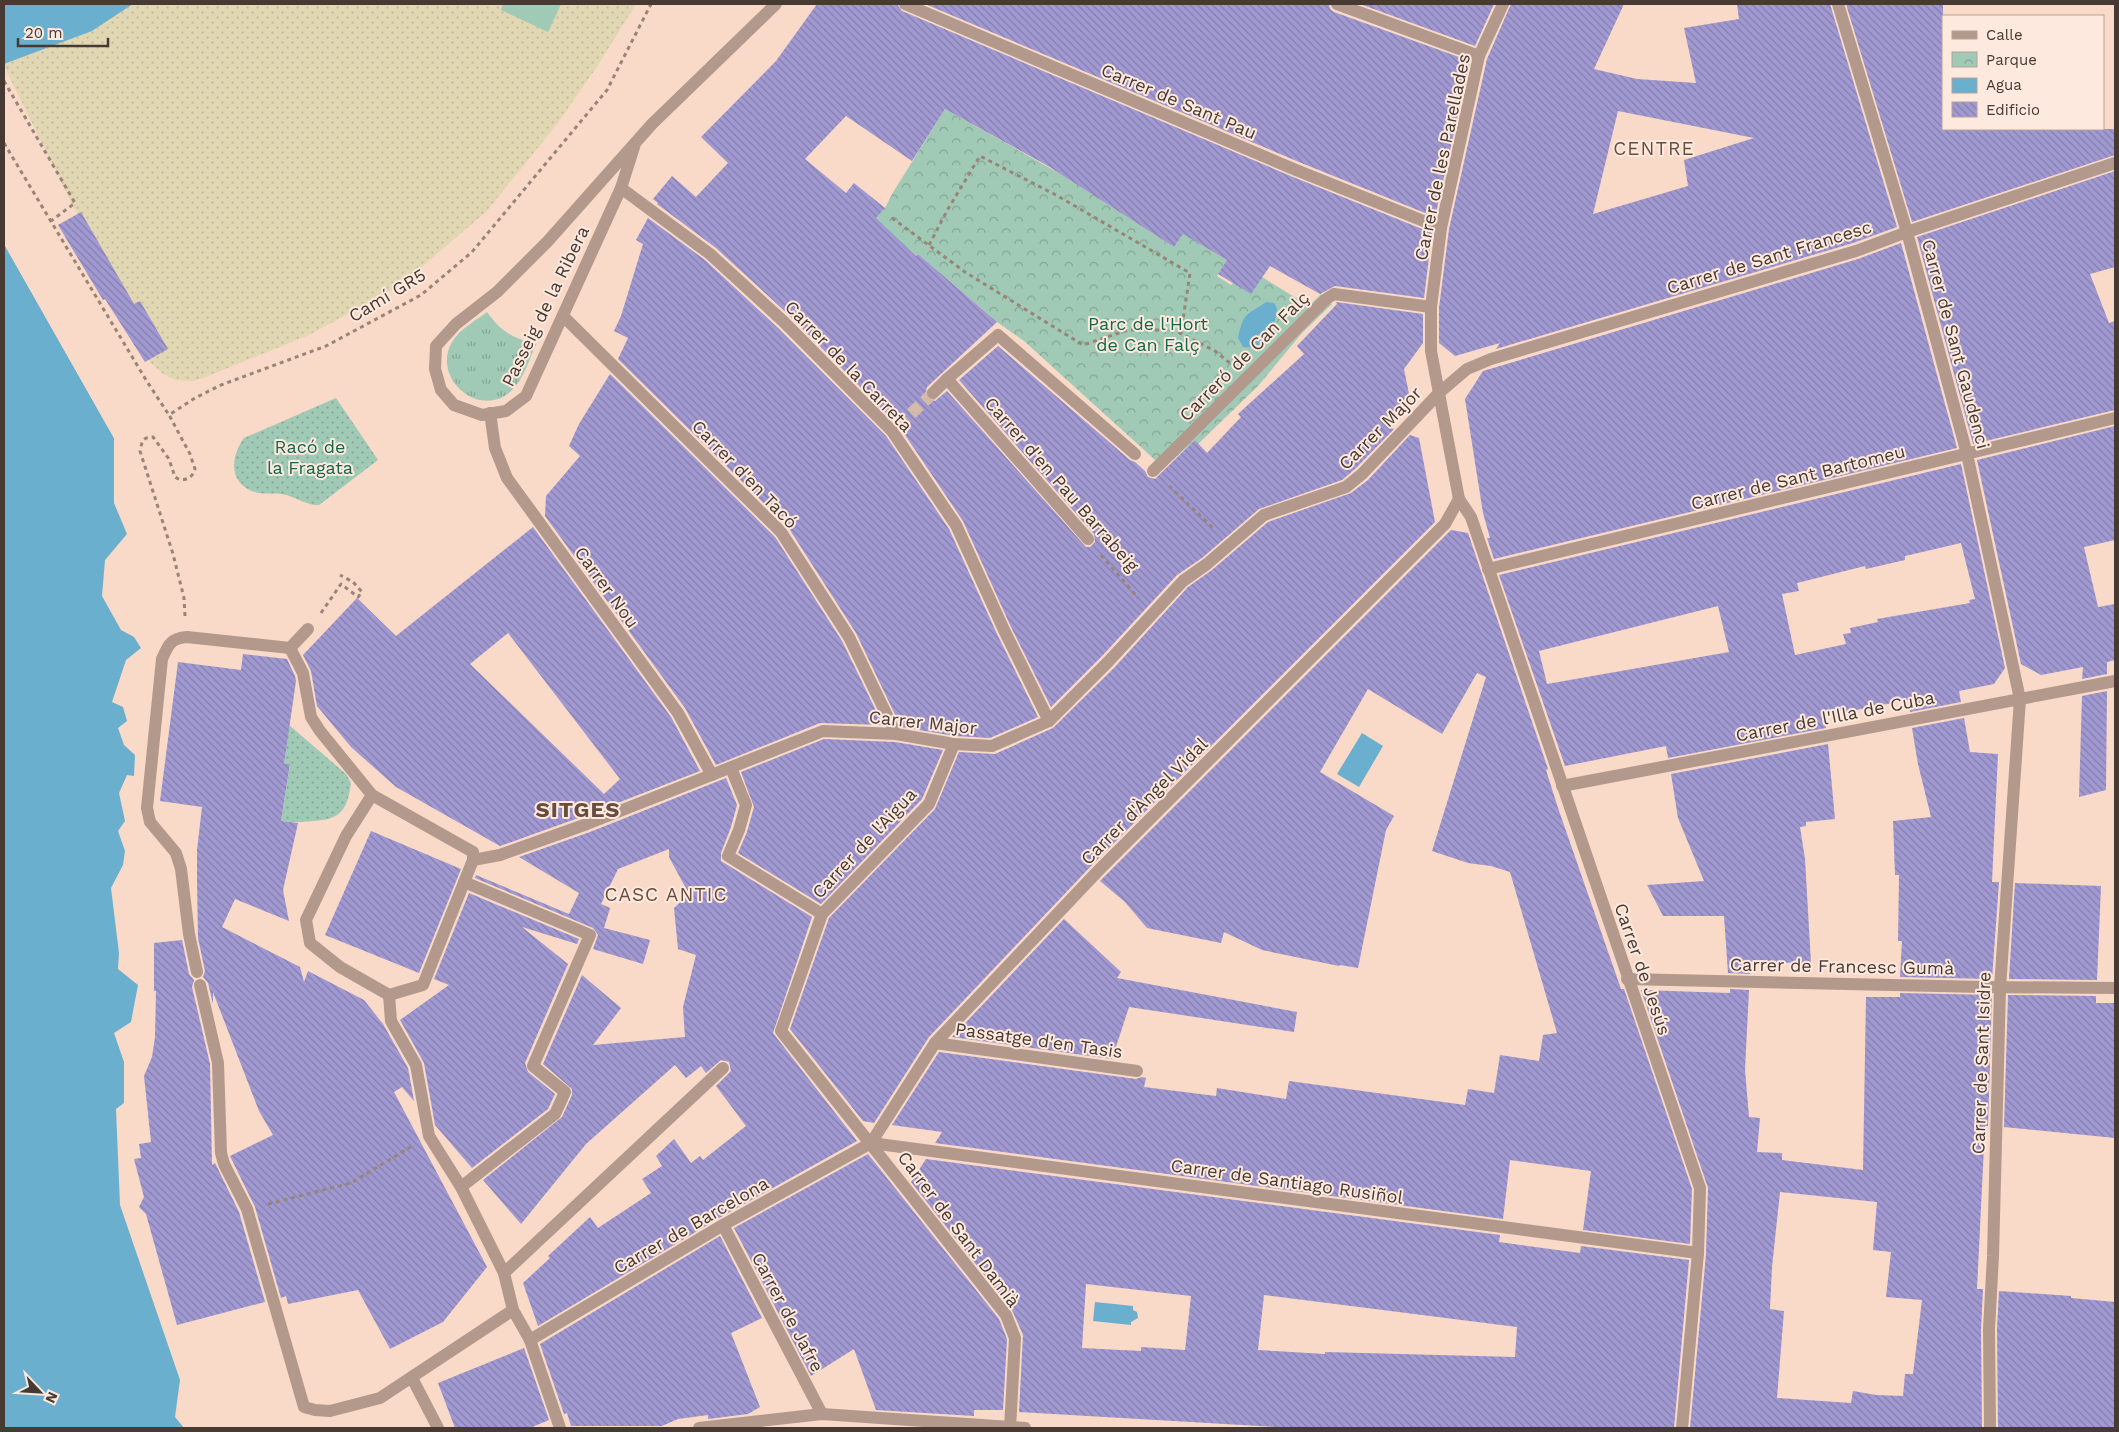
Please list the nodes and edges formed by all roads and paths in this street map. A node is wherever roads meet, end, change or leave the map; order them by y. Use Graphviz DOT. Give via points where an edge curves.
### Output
graph roads {
  1 [pos="651,4"];
  2 [pos="776,4"];
  3 [pos="905,4"];
  4 [pos="1337,4"];
  5 [pos="1502,4"];
  6 [pos="1838,4"];
  7 [pos="1479,56"];
  8 [pos="4,80"];
  9 [pos="4,143"];
  10 [pos="635,144"];
  11 [pos="2115,163"];
  12 [pos="621,188"];
  13 [pos="892,218"];
  14 [pos="51,221"];
  15 [pos="1441,228"];
  16 [pos="1907,232"];
  17 [pos="929,245"];
  18 [pos="1431,308"];
  19 [pos="563,316"];
  20 [pos="1181,333"];
  21 [pos="1247,377"];
  22 [pos="947,379"];
  23 [pos="1440,392"];
  24 [pos="933,393"];
  25 [pos="490,414"];
  26 [pos="168,415"];
  27 [pos="2115,418"];
  28 [pos="1135,454"];
  29 [pos="1967,454"];
  30 [pos="1153,471"];
  31 [pos="1459,499"];
  32 [pos="1210,524"];
  33 [pos="1088,539"];
  34 [pos="1488,569"];
  35 [pos="340,575"];
  36 [pos="1152,613"];
  37 [pos="308,629"];
  38 [pos="187,637"];
  39 [pos="290,648"];
  40 [pos="2115,681"];
  41 [pos="2020,699"];
  42 [pos="1049,721"];
  43 [pos="896,734"];
  44 [pos="954,744"];
  45 [pos="731,768"];
  46 [pos="712,774"];
  47 [pos="1562,786"];
  48 [pos="372,795"];
  49 [pos="473,860"];
  50 [pos="464,882"];
  51 [pos="822,914"];
  52 [pos="198,972"];
  53 [pos="1628,979"];
  54 [pos="200,985"];
  55 [pos="2000,988"];
  56 [pos="2115,988"];
  57 [pos="389,995"];
  58 [pos="936,1043"];
  59 [pos="723,1068"];
  60 [pos="1137,1071"];
  61 [pos="430,1136"];
  62 [pos="871,1143"];
  63 [pos="462,1187"];
  64 [pos="247,1209"];
  65 [pos="723,1225"];
  66 [pos="1698,1253"];
  67 [pos="504,1273"];
  68 [pos="513,1310"];
  69 [pos="530,1340"];
  70 [pos="412,1378"];
  71 [pos="822,1414"];
  72 [pos="438,1428"];
  73 [pos="560,1428"];
  74 [pos="699,1428"];
  75 [pos="1010,1428"];
  76 [pos="1025,1428"];
  77 [pos="1682,1428"];
  78 [pos="1990,1428"];
  1 -- 26 [label="path, Camí GR5" via="607,90 472,252 421,295 326,346 221,385"];
  2 -- 10 [label="street, Passeig de la Ribera"];
  3 -- 15 [label="street, Carrer de Sant Pau"];
  4 -- 7 [label="street"];
  5 -- 7 [label="street, Carrer de les Parellades"];
  6 -- 16 [label="street, Carrer de Sant Gaudenci"];
  7 -- 15 [label="street, Carrer de les Parellades"];
  8 -- 14 [label="path" via="75,203"];
  9 -- 14 [label="path"];
  10 -- 12 [label="street, Passeig de la Ribera"];
  10 -- 25 [label="street, Passeig de la Ribera" via="548,241 436,346 435,370 441,390 454,404 482,415"];
  11 -- 16 [label="street, Carrer de Sant Francesc"];
  12 -- 19 [label="street, Passeig de la Ribera"];
  12 -- 42 [label="street, Carrer de la Carreta" via="710,254 895,429 956,525"];
  13 -- 17 [label="path"];
  14 -- 26 [label="path"];
  15 -- 18 [label="street, Carrer de les Parellades"];
  16 -- 23 [label="street, Carrer de Sant Francesc" via="1846,254 1491,359 1467,369"];
  16 -- 29 [label="street, Carrer de Sant Gaudenci"];
  17 -- 20 [label="path" via="965,272 1083,345 1128,330 1174,330"];
  17 -- 20 [label="path" via="980,156 1056,195 1190,273"];
  18 -- 21 [label="street, Carreró de Can Falç" via="1334,294"];
  18 -- 23 [label="street, Carrer de les Parellades" via="1431,351"];
  19 -- 25 [label="street, Passeig de la Ribera" via="526,396 506,411"];
  19 -- 43 [label="street, Carrer d'en Tacó" via="781,532 849,637"];
  20 -- 21 [label="path" via="1215,350"];
  21 -- 30 [label="street, Carreró de Can Falç"];
  22 -- 24 [label="street"];
  22 -- 28 [label="street" via="998,334"];
  22 -- 33 [label="street, Carrer d'en Pau Barrabeig"];
  23 -- 31 [label="street, Carrer de les Parellades"];
  23 -- 36 [label="street, Carrer Major" via="1346,487 1264,515 1183,581"];
  25 -- 46 [label="street, Carrer Nou" via="495,448 507,478 678,713"];
  26 -- 38 [label="path" via="190,454 195,469 192,476 178,479 159,442 153,437 146,437 140,451 184,598"];
  27 -- 29 [label="street, Carrer de Sant Bartomeu"];
  29 -- 34 [label="street, Carrer de Sant Bartomeu"];
  29 -- 41 [label="street, Carrer de Sant Gaudenci"];
  30 -- 32 [label="path"];
  31 -- 34 [label="street, Carrer de Jesús" via="1471,517"];
  31 -- 58 [label="street, Carrer d'Àngel Vidal" via="1445,524 1097,872"];
  33 -- 36 [label="path, Carrer d'en Pau Barrabeig"];
  34 -- 47 [label="street, Carrer de Jesús"];
  35 -- 37 [label="path" via="362,592 358,597 341,584"];
  36 -- 42 [label="street, Carrer Major"];
  37 -- 39 [label="street"];
  38 -- 39 [label="street"];
  38 -- 52 [label="street" via="176,637 169,643 162,659 147,808 150,822 176,853 181,869 189,934"];
  39 -- 48 [label="street" via="303,673 311,717"];
  40 -- 41 [label="street, Carrer de l'Illa de Cuba"];
  41 -- 47 [label="street, Carrer de l'Illa de Cuba"];
  41 -- 55 [label="street, Carrer de Sant Isidre"];
  42 -- 44 [label="street, Carrer Major" via="992,746"];
  43 -- 44 [label="street, Carrer Major"];
  43 -- 45 [label="street, Carrer Major" via="823,731"];
  44 -- 51 [label="street, Carrer de l'Aigua" via="929,804"];
  45 -- 46 [label="street, Carrer Major"];
  45 -- 51 [label="street" via="746,805 728,856"];
  46 -- 49 [label="street, Carrer Major" via="500,855"];
  47 -- 53 [label="street, Carrer de Jesús"];
  48 -- 49 [label="street" via="473,852"];
  48 -- 57 [label="street" via="346,836 306,920 310,942 340,967"];
  49 -- 50 [label="street"];
  50 -- 57 [label="street" via="423,985"];
  50 -- 63 [label="street" via="590,935 533,1066 565,1092 555,1114"];
  51 -- 62 [label="street, Carrer de l'Aigua" via="781,1031"];
  53 -- 55 [label="street, Carrer de Francesc Gumà"];
  53 -- 66 [label="street, Carrer de Jesús" via="1700,1188"];
  54 -- 64 [label="street" via="218,1063 222,1157"];
  55 -- 56 [label="street, Carrer de Francesc Gumà"];
  55 -- 78 [label="street, Carrer de Sant Isidre" via="1989,1329"];
  57 -- 61 [label="street" via="391,1021 416,1065"];
  58 -- 60 [label="street, Passatge d'en Tasis"];
  58 -- 62 [label="street, Carrer d'Àngel Vidal"];
  59 -- 67 [label="street"];
  61 -- 63 [label="street"];
  61 -- 64 [label="path" via="351,1183"];
  62 -- 65 [label="street, Carrer de Barcelona"];
  62 -- 66 [label="street, Carrer de Santiago Rusiñol"];
  62 -- 75 [label="street, Carrer de Sant Damià" via="1006,1315 1015,1338"];
  63 -- 67 [label="street"];
  64 -- 70 [label="street" via="304,1407 330,1412 380,1398"];
  65 -- 69 [label="street, Carrer de Barcelona"];
  65 -- 71 [label="street, Carrer de Jafre"];
  66 -- 77 [label="street, Carrer de Jesús"];
  67 -- 68 [label="street"];
  68 -- 69 [label="street"];
  68 -- 70 [label="street"];
  69 -- 73 [label="street"];
  70 -- 72 [label="street"];
  71 -- 74 [label="street"];
  71 -- 75 [label="street"];
  75 -- 76 [label="street"];
}
